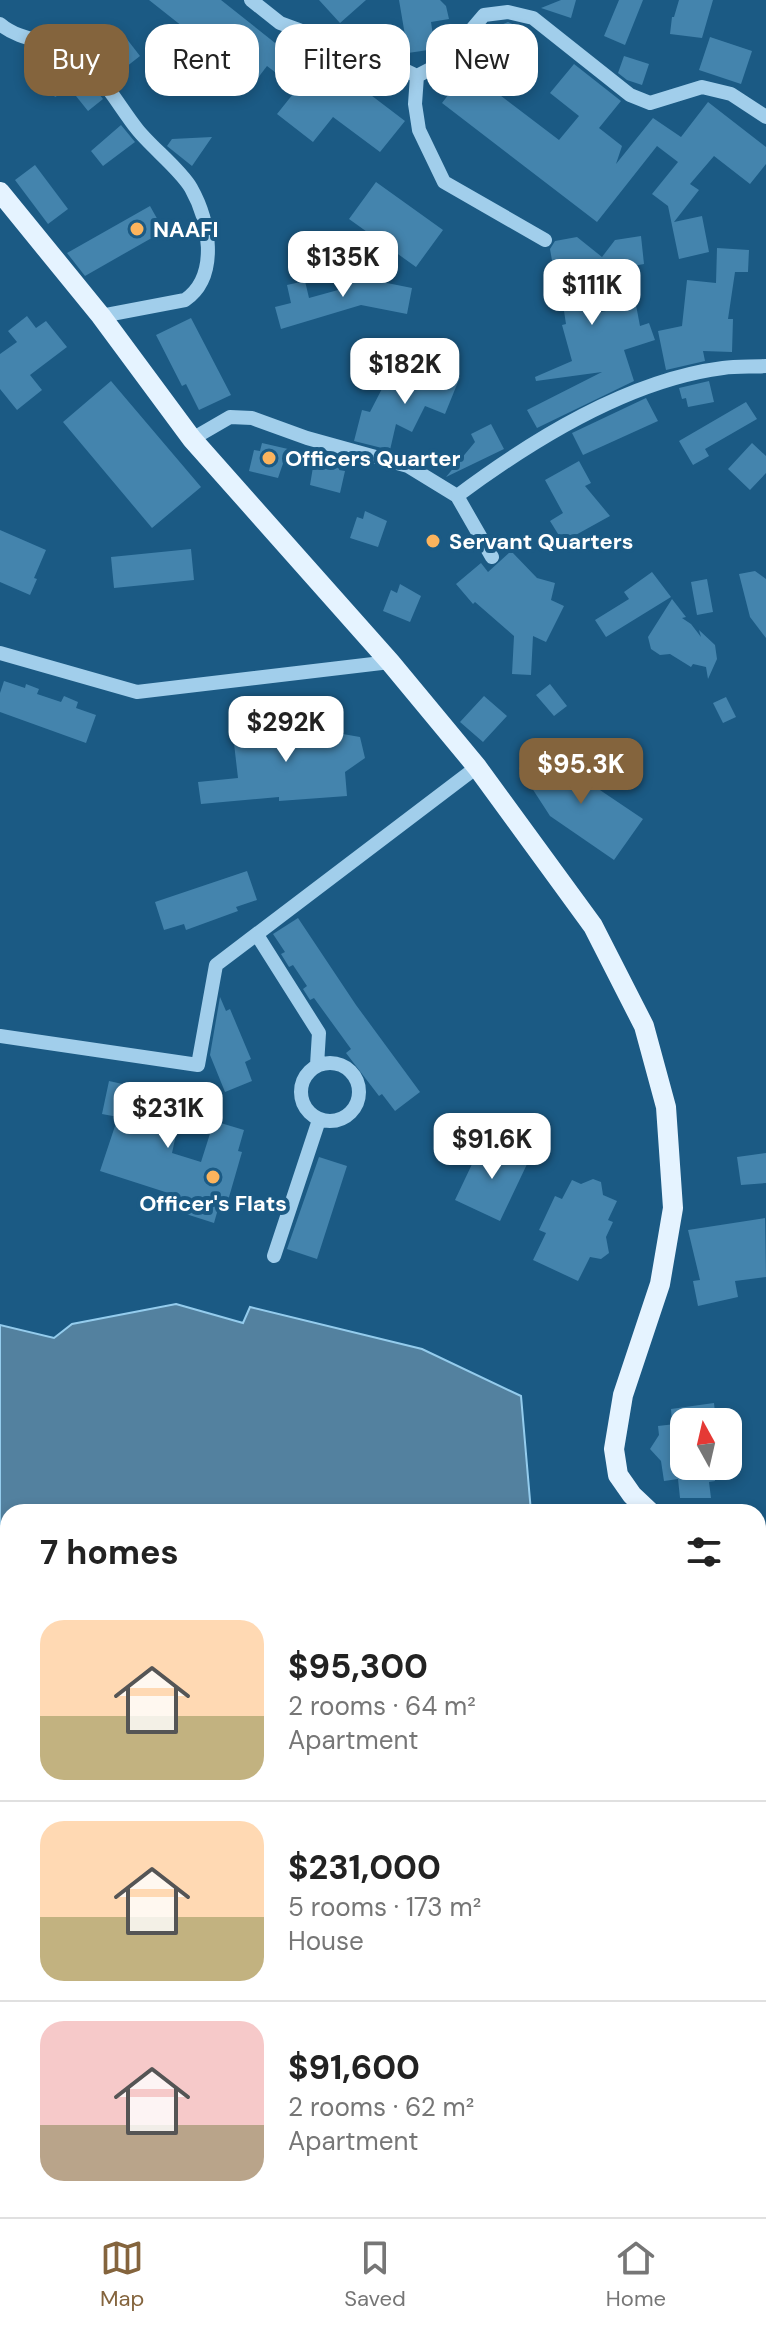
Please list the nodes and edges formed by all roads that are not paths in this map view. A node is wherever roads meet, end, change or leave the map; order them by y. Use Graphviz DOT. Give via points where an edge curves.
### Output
graph roads {
  1 [pos="251,0"];
  2 [pos="0,24"];
  3 [pos="417,76"];
  4 [pos="766,117"];
  5 [pos="0,192"];
  6 [pos="545,240"];
  7 [pos="101,316"];
  8 [pos="766,366"];
  9 [pos="192,439"];
  10 [pos="457,496"];
  11 [pos="492,557"];
  12 [pos="0,653"];
  13 [pos="390,662"];
  14 [pos="477,767"];
  15 [pos="257,935"];
  16 [pos="0,1036"];
  17 [pos="317,1065"];
  18 [pos="319,1120"];
  19 [pos="274,1256"];
  20 [pos="642,1504"];
  1 -- 3 [label="street" via="280,23 344,41"];
  2 -- 7 [label="street" via="71,52 87,64 148,143 190,185 202,216 208,257 195,293 185,300"];
  3 -- 4 [label="street" via="444,62 484,15 508,12 533,18 630,95 650,103 702,87 731,94"];
  3 -- 6 [label="street" via="419,130 444,182"];
  5 -- 7 [label="main road"];
  7 -- 9 [label="main road"];
  8 -- 10 [label="street" via="723,368 667,381 581,415"];
  9 -- 10 [label="street" via="230,417 252,418 408,466"];
  9 -- 13 [label="main road"];
  10 -- 11 [label="street"];
  12 -- 13 [label="street" via="137,692"];
  13 -- 14 [label="main road"];
  14 -- 15 [label="street"];
  14 -- 20 [label="main road" via="593,926 644,1026 666,1107 673,1208 660,1284 623,1395 614,1449 618,1475"];
  15 -- 16 [label="street" via="216,965 198,1065"];
  15 -- 17 [label="street" via="319,1033"];
  17 -- 18 [label="street" via="301,1081 302,1104"];
  17 -- 18 [label="street" via="341,1064 357,1080 358,1102 342,1119"];
  18 -- 19 [label="street"];
}
